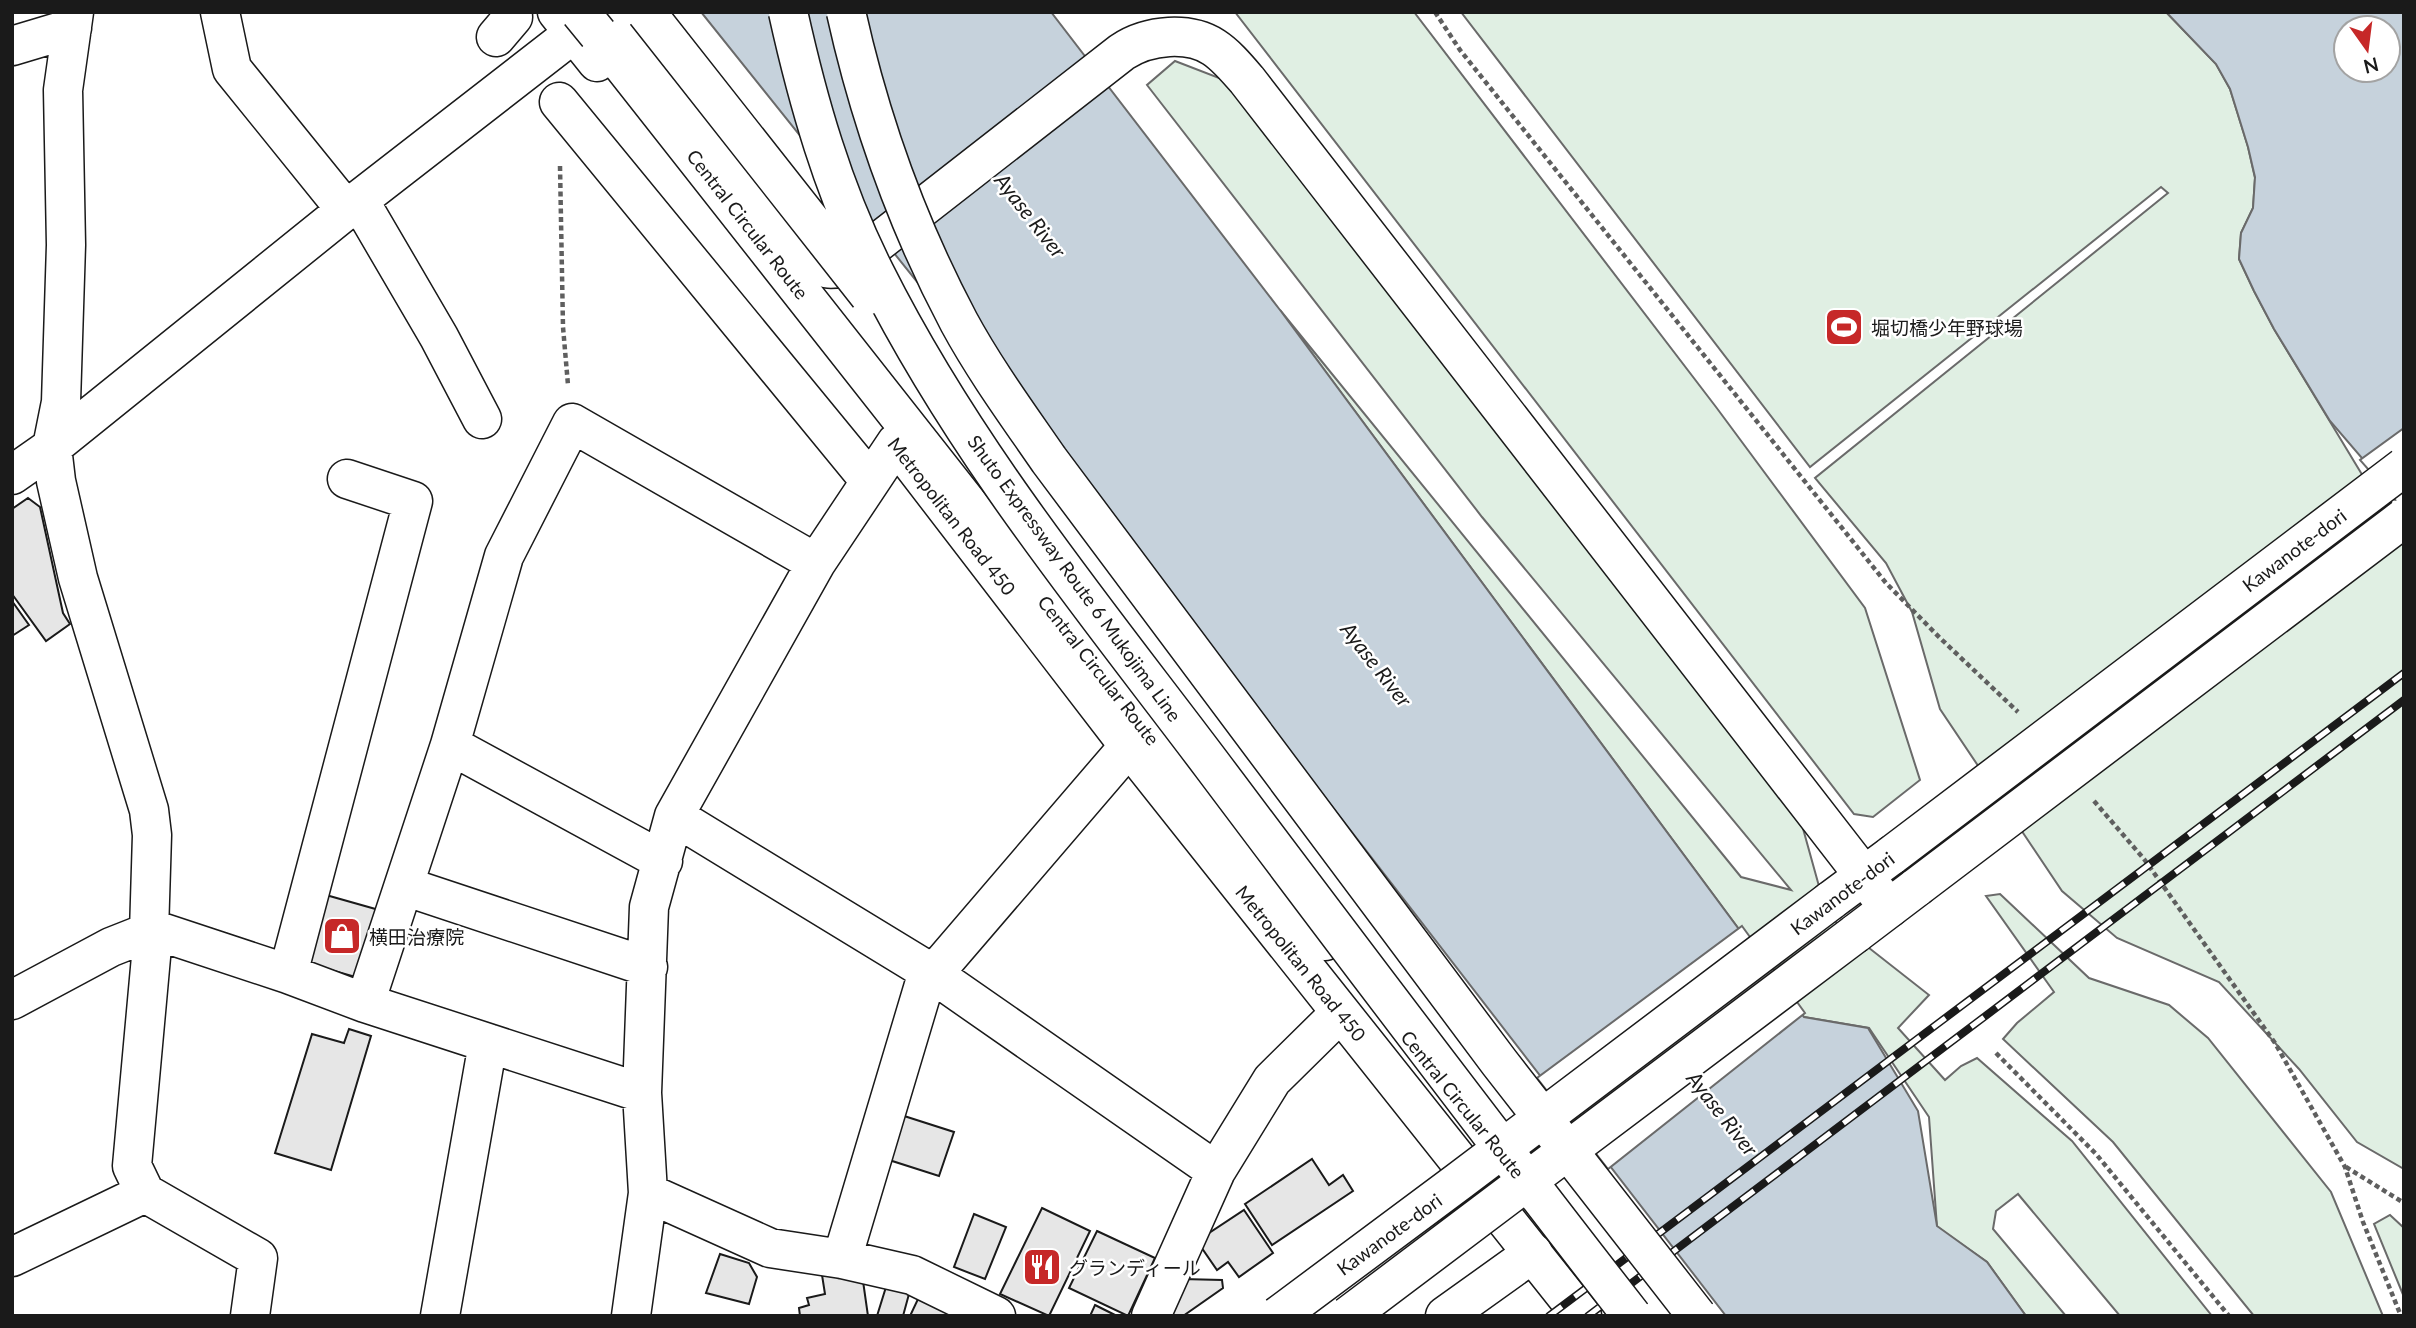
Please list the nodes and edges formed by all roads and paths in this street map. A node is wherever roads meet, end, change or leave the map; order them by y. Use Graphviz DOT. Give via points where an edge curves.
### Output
graph roads {
  1 [pos="220,12"];
  2 [pos="646,12"];
  3 [pos="788,12"];
  4 [pos="846,12"];
  5 [pos="1435,12"];
  6 [pos="74,16"];
  7 [pos="570,19"];
  8 [pos="12,46"];
  9 [pos="559,102"];
  10 [pos="353,205"];
  11 [pos="482,419"];
  12 [pos="572,423"];
  13 [pos="896,443"];
  14 [pos="52,447"];
  15 [pos="2404,467"];
  16 [pos="12,475"];
  17 [pos="347,479"];
  18 [pos="870,481"];
  19 [pos="2404,518"];
  20 [pos="816,563"];
  21 [pos="2023,718"];
  22 [pos="450,746"];
  23 [pos="1129,746"];
  24 [pos="2092,798"];
  25 [pos="674,816"];
  26 [pos="663,861"];
  27 [pos="1878,865"];
  28 [pos="404,886"];
  29 [pos="1903,898"];
  30 [pos="149,932"];
  31 [pos="648,967"];
  32 [pos="288,974"];
  33 [pos="933,974"];
  34 [pos="12,1000"];
  35 [pos="365,1003"];
  36 [pos="1340,1013"];
  37 [pos="488,1043"];
  38 [pos="1996,1053"];
  39 [pos="1499,1062"];
  40 [pos="642,1093"];
  41 [pos="1458,1093"];
  42 [pos="2345,1167"];
  43 [pos="1216,1171"];
  44 [pos="145,1192"];
  45 [pos="648,1193"];
  46 [pos="2404,1203"];
  47 [pos="1534,1253"];
  48 [pos="12,1257"];
  49 [pos="842,1259"];
  50 [pos="250,1316"];
  51 [pos="440,1316"];
  52 [pos="631,1316"];
  53 [pos="996,1316"];
  54 [pos="1151,1316"];
  55 [pos="1278,1316"];
  56 [pos="1348,1316"];
  57 [pos="1445,1316"];
  58 [pos="1582,1316"];
  59 [pos="1632,1316"];
  60 [pos="1697,1316"];
  61 [pos="2229,1316"];
  62 [pos="2401,1316"];
  1 -- 10 [label="main road" via="232,69"];
  2 -- 39 [label="main road, bridge" via="1017,482"];
  3 -- 41 [label="main road, Shuto Expressway Route 6 Mukojima Line, bridge" via="819,136 844,202 905,331 950,404 1009,494"];
  4 -- 39 [label="main road, bridge" via="899,191 954,311 997,385"];
  5 -- 21 [label="path" via="1469,61 1886,583"];
  6 -- 8 [label="main road"];
  6 -- 14 [label="main road" via="63,90 66,245 61,402"];
  7 -- 10 [label="main road"];
  7 -- 13 [label="main road, Metropolitan Road 450"];
  7 -- 27 [label="main road, bridge" via="601,15 621,19 801,254 828,270 854,261 1109,60 1141,41 1161,37 1191,37 1208,43 1247,80"];
  7 -- 41 [label="main road, Central Circular Route, bridge" via="1199,796"];
  9 -- 12 [label="path" via="563,327"];
  9 -- 18 [label="main road"];
  10 -- 11 [label="main road" via="439,337"];
  10 -- 14 [label="main road"];
  12 -- 20 [label="main road"];
  12 -- 22 [label="main road" via="504,556"];
  13 -- 18 [label="main road"];
  13 -- 23 [label="main road, Metropolitan Road 450"];
  14 -- 16 [label="main road"];
  14 -- 30 [label="main road" via="78,578 149,810"];
  15 -- 27 [label="main road, Kawanote-dori, bridge"];
  17 -- 32 [label="main road" via="413,501"];
  18 -- 20 [label="main road"];
  19 -- 29 [label="main road, Kawanote-dori, bridge"];
  20 -- 25 [label="main road"];
  22 -- 26 [label="main road"];
  22 -- 28 [label="main road"];
  23 -- 33 [label="main road"];
  23 -- 36 [label="main road, Metropolitan Road 450"];
  24 -- 42 [label="path" via="2144,859 2275,1043"];
  25 -- 26 [label="main road"];
  25 -- 33 [label="main road"];
  26 -- 31 [label="main road" via="649,907"];
  27 -- 29 [label="main road"];
  27 -- 55 [label="main road, Kawanote-dori, bridge"];
  28 -- 31 [label="main road"];
  28 -- 35 [label="main road"];
  29 -- 56 [label="main road, Kawanote-dori, bridge"];
  30 -- 32 [label="main road"];
  30 -- 34 [label="main road"];
  30 -- 44 [label="main road" via="152,946 132,1167"];
  31 -- 40 [label="main road"];
  32 -- 35 [label="main road"];
  33 -- 43 [label="main road"];
  33 -- 49 [label="main road" via="924,985"];
  35 -- 37 [label="main road"];
  36 -- 43 [label="main road" via="1272,1080"];
  36 -- 47 [label="main road, Metropolitan Road 450"];
  37 -- 40 [label="main road"];
  37 -- 51 [label="main road"];
  38 -- 61 [label="path" via="2096,1154"];
  39 -- 60 [label="main road, bridge"];
  40 -- 45 [label="main road"];
  41 -- 59 [label="main road, Central Circular Route, bridge"];
  42 -- 46 [label="path"];
  42 -- 62 [label="path"];
  43 -- 54 [label="main road"];
  44 -- 48 [label="main road"];
  44 -- 50 [label="main road" via="258,1258"];
  45 -- 49 [label="main road" via="770,1248"];
  45 -- 52 [label="main road"];
  47 -- 57 [label="main road"];
  47 -- 58 [label="main road, Metropolitan Road 450"];
  49 -- 53 [label="main road" via="912,1275"];
}
